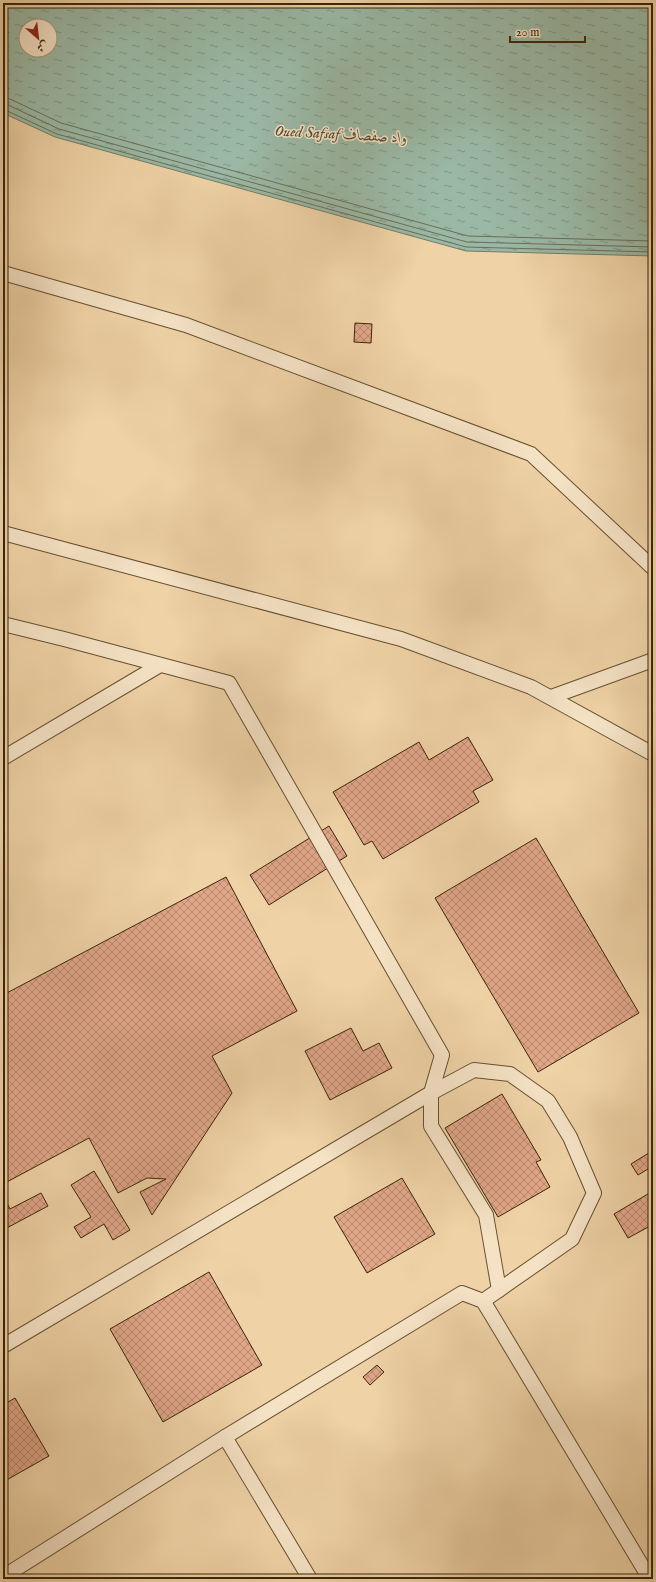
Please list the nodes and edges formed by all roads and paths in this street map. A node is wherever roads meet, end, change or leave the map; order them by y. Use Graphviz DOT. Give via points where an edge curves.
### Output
graph roads {
  1 [pos="3,273"];
  2 [pos="3,533"];
  3 [pos="653,568"];
  4 [pos="3,624"];
  5 [pos="653,660"];
  6 [pos="160,665"];
  7 [pos="551,697"];
  8 [pos="653,754"];
  9 [pos="3,758"];
  10 [pos="430,1093"];
  11 [pos="499,1290"];
  12 [pos="483,1301"];
  13 [pos="3,1346"];
  14 [pos="225,1437"];
  15 [pos="23,1573"];
  16 [pos="3,1577"];
  17 [pos="310,1579"];
  18 [pos="650,1579"];
  1 -- 3 [label="lane" via="186,325 531,454"];
  2 -- 7 [label="lane" via="401,639 531,686"];
  4 -- 6 [label="lane"];
  5 -- 7 [label="lane"];
  6 -- 9 [label="lane"];
  6 -- 10 [label="lane" via="229,683 442,1055"];
  7 -- 8 [label="lane"];
  10 -- 11 [label="lane" via="431,1126 486,1215"];
  10 -- 11 [label="lane" via="474,1070 510,1074 548,1101 570,1137 594,1193 572,1239"];
  10 -- 13 [label="lane"];
  11 -- 12 [label="lane"];
  12 -- 14 [label="lane" via="462,1293"];
  12 -- 18 [label="lane"];
  14 -- 15 [label="lane"];
  14 -- 17 [label="lane"];
  15 -- 16 [label="lane"];
}
